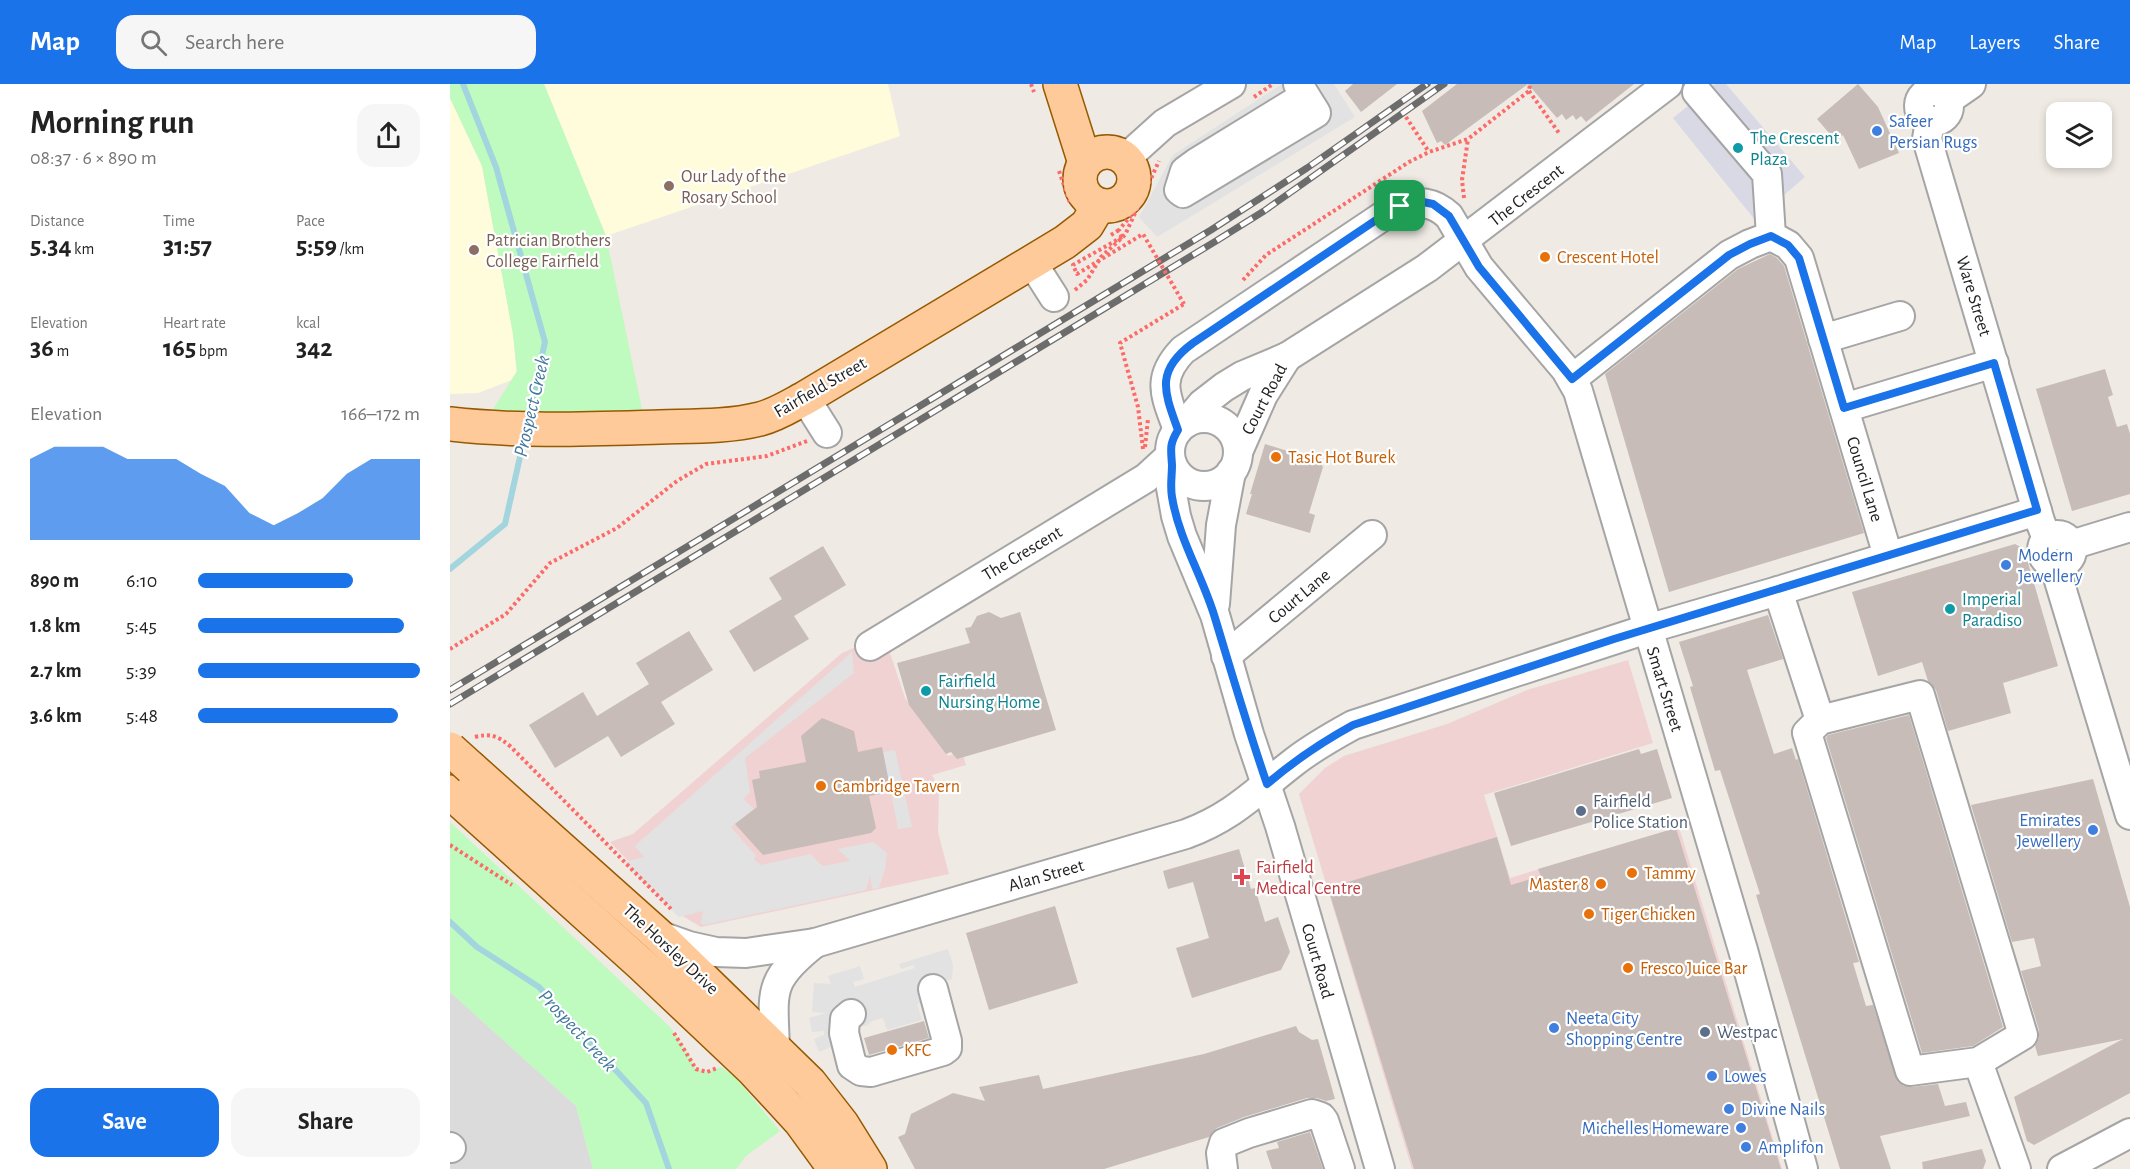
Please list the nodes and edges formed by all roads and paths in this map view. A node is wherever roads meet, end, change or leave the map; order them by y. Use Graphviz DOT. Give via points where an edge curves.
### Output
graph roads {
  1 [pos="1032,84"];
  2 [pos="1231,84"];
  3 [pos="1530,84"];
  4 [pos="1668,84"];
  5 [pos="1971,84"];
  6 [pos="1047,89"];
  7 [pos="1697,92"];
  8 [pos="1928,100"];
  9 [pos="1406,117"];
  10 [pos="1559,133"];
  11 [pos="1468,139"];
  12 [pos="1429,152"];
  13 [pos="1125,159"];
  14 [pos="1071,164"];
  15 [pos="1464,201"];
  16 [pos="1141,202"];
  17 [pos="1085,207"];
  18 [pos="1771,236"];
  19 [pos="1464,242"];
  20 [pos="1031,261"];
  21 [pos="1054,297"];
  22 [pos="1899,316"];
  23 [pos="1823,339"];
  24 [pos="1287,357"];
  25 [pos="1994,363"];
  26 [pos="1572,379"];
  27 [pos="805,398"];
  28 [pos="1844,408"];
  29 [pos="1148,416"];
  30 [pos="450,424"];
  31 [pos="493,429"];
  32 [pos="827,433"];
  33 [pos="450,441"];
  34 [pos="1176,443"];
  35 [pos="1234,462"];
  36 [pos="2037,510"];
  37 [pos="2130,527"];
  38 [pos="1372,535"];
  39 [pos="2058,549"];
  40 [pos="1888,555"];
  41 [pos="1778,591"];
  42 [pos="1215,615"];
  43 [pos="1647,629"];
  44 [pos="870,646"];
  45 [pos="450,649"];
  46 [pos="1226,656"];
  47 [pos="1820,720"];
  48 [pos="460,762"];
  49 [pos="1267,784"];
  50 [pos="2130,814"];
  51 [pos="450,845"];
  52 [pos="515,887"];
  53 [pos="666,924"];
  54 [pos="815,943"];
  55 [pos="933,989"];
  56 [pos="851,1014"];
  57 [pos="775,1048"];
  58 [pos="1978,1062"];
  59 [pos="1249,1133"];
  60 [pos="2130,1133"];
  61 [pos="835,1169"];
  62 [pos="870,1169"];
  63 [pos="1223,1169"];
  64 [pos="1228,1169"];
  65 [pos="1340,1169"];
  66 [pos="1380,1169"];
  67 [pos="1803,1169"];
  68 [pos="2016,1169"];
  69 [pos="2062,1169"];
  1 -- 6 [label="path"];
  2 -- 13 [label="street" via="1165,123"];
  3 -- 10 [label="path" via="1529,91"];
  4 -- 19 [label="street, The Crescent"];
  5 -- 8 [label="street"];
  6 -- 14 [label="main road"];
  7 -- 18 [label="street" via="1767,174"];
  8 -- 25 [label="street, Ware Street" via="1927,140"];
  9 -- 12 [label="path"];
  11 -- 15 [label="path" via="1462,180"];
  13 -- 14 [label="main road" via="1104,152"];
  13 -- 17 [label="main road" via="1133,175 1130,192 1117,204"];
  14 -- 17 [label="path"];
  14 -- 17 [label="main road" via="1081,170"];
  16 -- 29 [label="path, bridge" via="1119,230 1122,237 1073,265 1077,274 1143,234 1184,304 1120,343 1138,407 1144,457"];
  17 -- 20 [label="main road, Fairfield Street" via="1087,225"];
  18 -- 23 [label="street, Council Lane" via="1788,245 1799,258"];
  18 -- 26 [label="street" via="1729,255"];
  19 -- 24 [label="street, The Crescent"];
  19 -- 26 [label="street, Smart Street" via="1479,267"];
  19 -- 34 [label="street, Smart Street" via="1449,216 1433,204 1411,202 1398,206 1208,332 1179,354 1168,368 1164,386"];
  20 -- 21 [label="street"];
  20 -- 27 [label="main road, Fairfield Street"];
  22 -- 23 [label="street"];
  23 -- 28 [label="street, Council Lane"];
  24 -- 34 [label="street, Court Road" via="1224,387 1202,405"];
  24 -- 35 [label="street, Court Road" via="1263,396"];
  25 -- 28 [label="street"];
  25 -- 36 [label="street, Ware Street"];
  26 -- 43 [label="street, Smart Street" via="1588,418"];
  27 -- 31 [label="main road, Fairfield Street" via="754,421"];
  27 -- 32 [label="street"];
  28 -- 40 [label="street, Council Lane"];
  30 -- 31 [label="main road, Fairfield Street"];
  31 -- 33 [label="main road, Fairfield Street"];
  32 -- 45 [label="path" via="767,456 706,464 616,528 550,563 506,614"];
  34 -- 35 [label="street" via="1206,419 1232,433 1236,442"];
  34 -- 35 [label="street" via="1177,474 1194,485 1215,485"];
  34 -- 42 [label="street, Court Road" via="1170,482 1176,516"];
  34 -- 44 [label="street, The Crescent" via="1146,478"];
  35 -- 42 [label="street, Court Road" via="1221,525"];
  36 -- 39 [label="street, Ware Street"];
  36 -- 40 [label="street, Alan Street"];
  37 -- 39 [label="street"];
  38 -- 46 [label="street, Court Lane"];
  39 -- 50 [label="street, Ware Street" via="2057,574"];
  40 -- 41 [label="street, Alan Street"];
  41 -- 43 [label="street, Alan Street"];
  41 -- 47 [label="street"];
  42 -- 46 [label="street, Court Road"];
  43 -- 49 [label="street, Alan Street" via="1353,725 1322,742"];
  43 -- 67 [label="street, Smart Street"];
  46 -- 49 [label="street, Court Road"];
  47 -- 58 [label="street" via="1807,733 1910,1071"];
  47 -- 58 [label="street" via="1920,695 2023,1035"];
  48 -- 53 [label="main road, The Horsley Drive"];
  48 -- 53 [label="path" via="489,734 500,737"];
  48 -- 61 [label="main road, The Horsley Drive" via="800,1121"];
  49 -- 54 [label="street, Alan Street" via="1219,820 1186,834"];
  49 -- 66 [label="street, Court Road"];
  51 -- 52 [label="path"];
  53 -- 54 [label="street, Alan Street" via="689,946 716,952 746,953"];
  53 -- 57 [label="main road, The Horsley Drive"];
  54 -- 57 [label="street, Alan Street" via="784,971 776,987"];
  55 -- 56 [label="street" via="947,1041 943,1051 871,1072 861,1071 852,1065 844,1033 845,1019"];
  57 -- 62 [label="main road, The Horsley Drive" via="810,1083"];
  58 -- 68 [label="street"];
  59 -- 63 [label="street" via="1224,1143"];
  59 -- 64 [label="street"];
  59 -- 65 [label="street" via="1317,1114 1328,1127"];
  60 -- 69 [label="street"];
}
